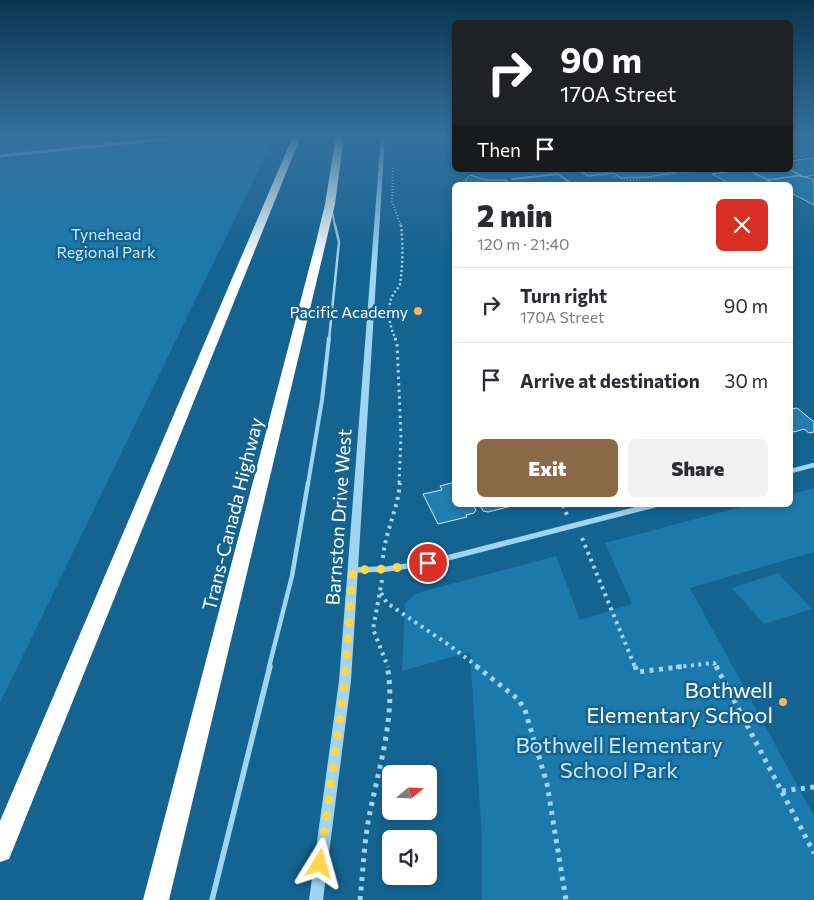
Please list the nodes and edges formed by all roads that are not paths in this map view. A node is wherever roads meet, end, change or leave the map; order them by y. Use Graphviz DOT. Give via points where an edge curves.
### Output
graph roads {
  1 [pos="279,178"];
  2 [pos="334,178"];
  3 [pos="379,178"];
  4 [pos="521,178"];
  5 [pos="512,179"];
  6 [pos="330,204"];
  7 [pos="814,465"];
  8 [pos="793,470"];
  9 [pos="646,507"];
  10 [pos="353,570"];
  11 [pos="0,850"];
  12 [pos="156,900"];
  13 [pos="212,900"];
  14 [pos="316,900"];
  1 -- 11 [label="highway"];
  2 -- 6 [label="highway, Trans-Canada Highway"];
  3 -- 10 [label="street, Barnston Drive West"];
  4 -- 5 [label="lane"];
  6 -- 12 [label="highway, Trans-Canada Highway"];
  6 -- 13 [label="lane" via="339,242 322,400 294,566"];
  7 -- 8 [label="street"];
  9 -- 10 [label="street" via="428,563"];
  10 -- 14 [label="street, Barnston Drive West" via="345,681"];
}
